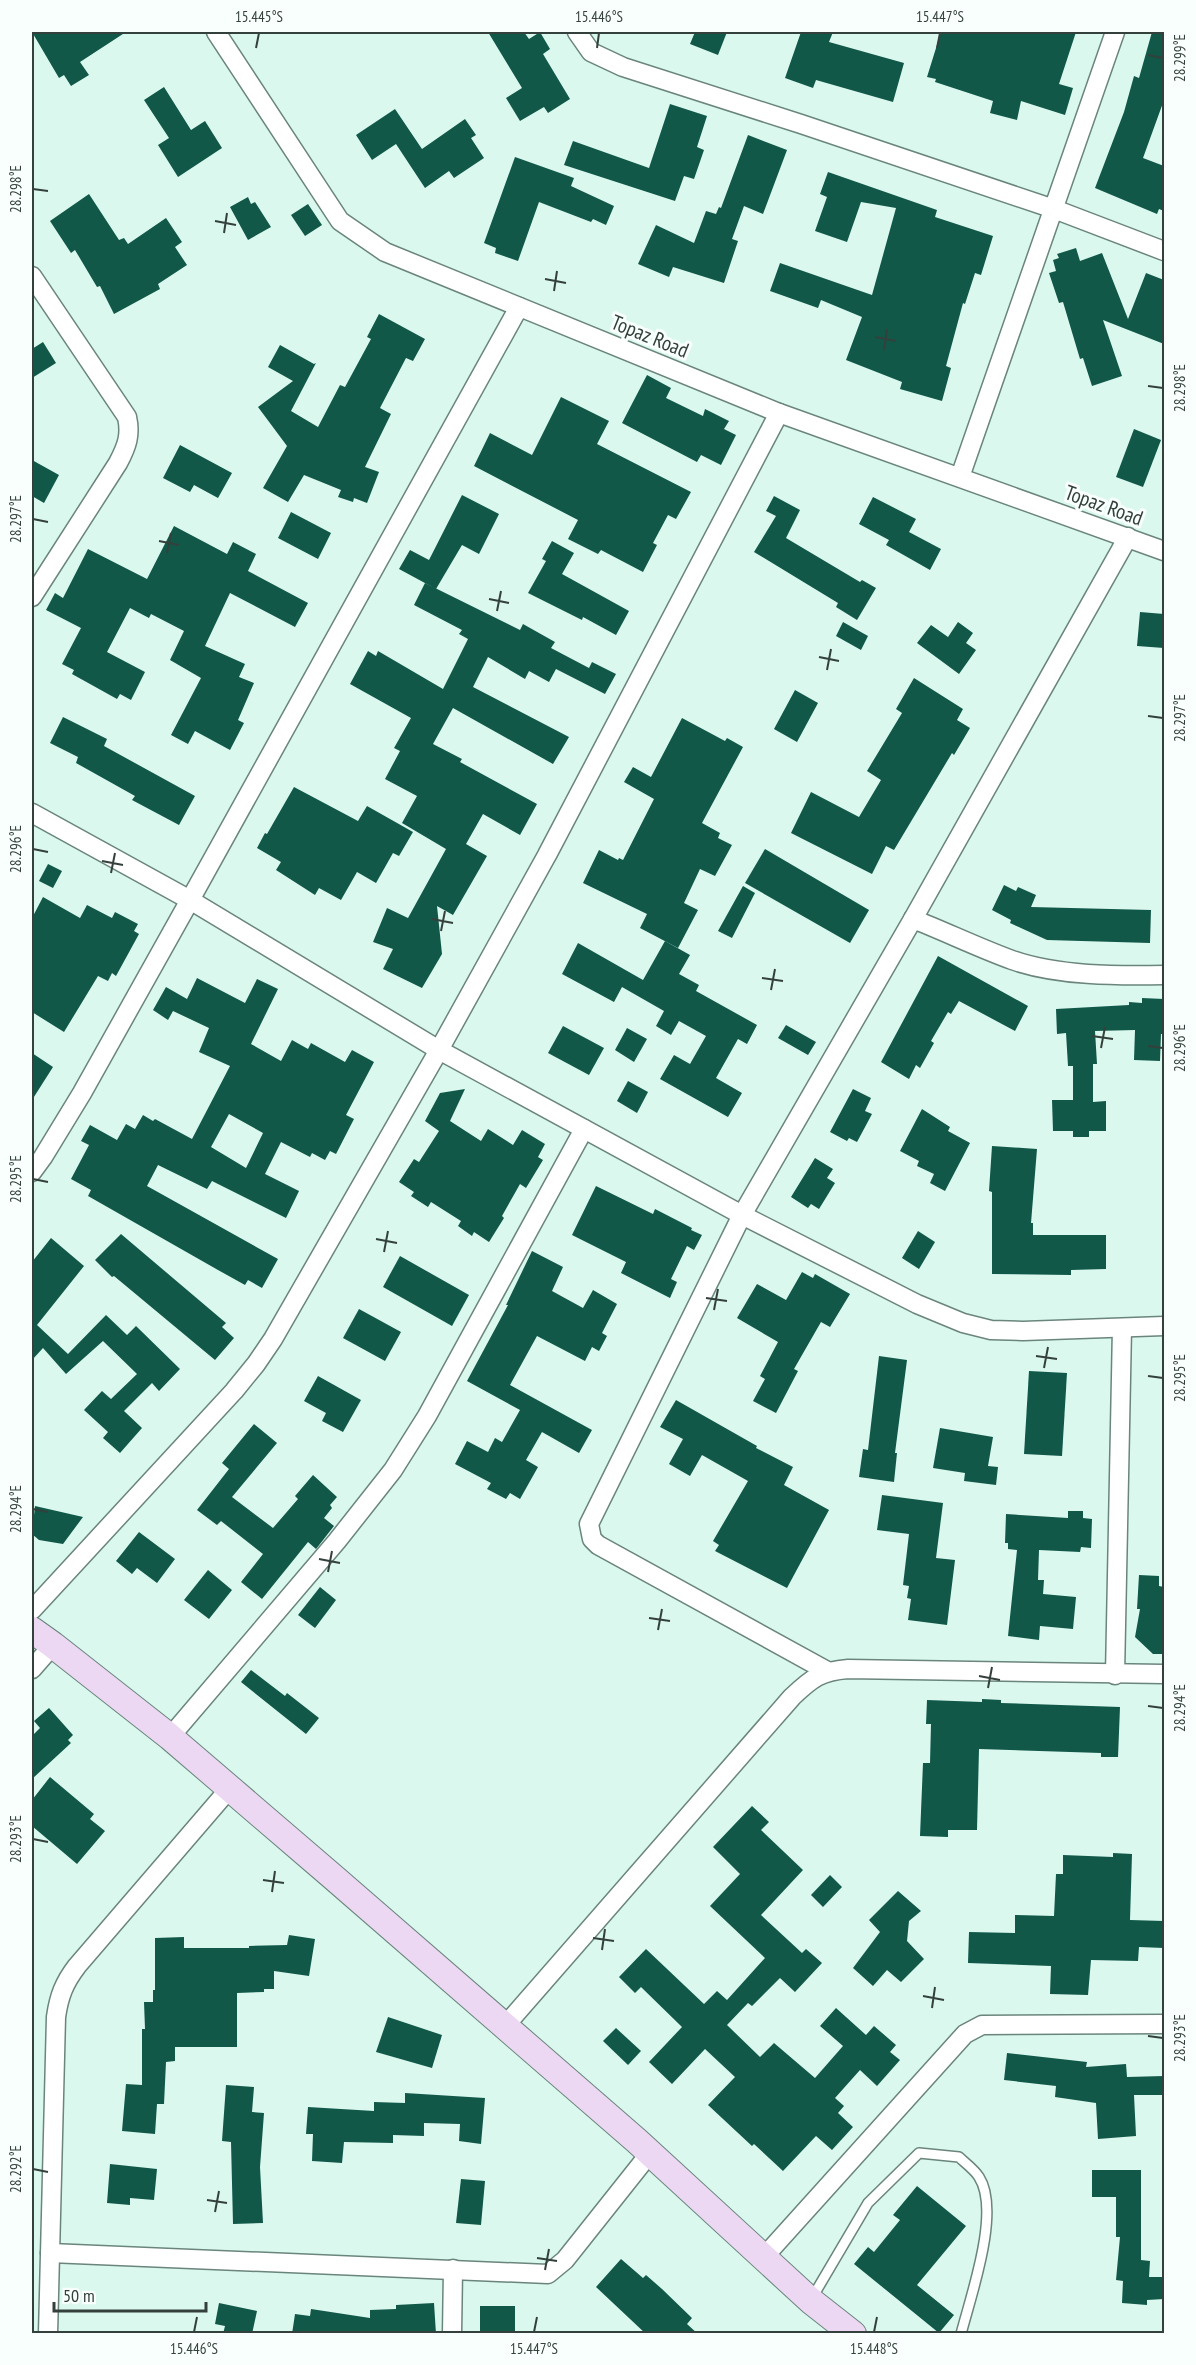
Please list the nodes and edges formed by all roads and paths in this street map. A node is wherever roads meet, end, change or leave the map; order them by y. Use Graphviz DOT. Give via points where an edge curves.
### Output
graph roads {
  1 [pos="216,32"];
  2 [pos="577,32"];
  3 [pos="1115,32"];
  4 [pos="1054,209"];
  5 [pos="1164,251"];
  6 [pos="32,276"];
  7 [pos="519,307"];
  8 [pos="779,413"];
  9 [pos="960,477"];
  10 [pos="1128,537"];
  11 [pos="1164,550"];
  12 [pos="32,597"];
  13 [pos="32,813"];
  14 [pos="190,900"];
  15 [pos="913,919"];
  16 [pos="1164,975"];
  17 [pos="439,1050"];
  18 [pos="584,1129"];
  19 [pos="32,1172"];
  20 [pos="742,1215"];
  21 [pos="1164,1326"];
  22 [pos="1122,1328"];
  23 [pos="32,1610"];
  24 [pos="32,1630"];
  25 [pos="54,1645"];
  26 [pos="32,1669"];
  27 [pos="827,1671"];
  28 [pos="1164,1674"];
  29 [pos="1114,1675"];
  30 [pos="170,1737"];
  31 [pos="230,1788"];
  32 [pos="1164,2024"];
  33 [pos="504,2027"];
  34 [pos="650,2153"];
  35 [pos="50,2253"];
  36 [pos="763,2258"];
  37 [pos="453,2269"];
  38 [pos="811,2301"];
  39 [pos="48,2334"];
  40 [pos="452,2334"];
  41 [pos="853,2334"];
  42 [pos="961,2334"];
  1 -- 7 [label="street, Topaz Road" via="340,221 385,252"];
  2 -- 4 [label="street" via="591,52 623,67"];
  3 -- 4 [label="street"];
  4 -- 5 [label="street"];
  4 -- 9 [label="street"];
  6 -- 12 [label="street" via="127,417 130,431 118,463"];
  7 -- 8 [label="street, Topaz Road"];
  7 -- 14 [label="street"];
  8 -- 9 [label="street, Topaz Road"];
  8 -- 17 [label="street" via="547,855"];
  9 -- 10 [label="street, Topaz Road"];
  10 -- 11 [label="street, Topaz Road"];
  10 -- 15 [label="street"];
  13 -- 14 [label="street"];
  14 -- 17 [label="street"];
  14 -- 19 [label="street" via="82,1093"];
  15 -- 16 [label="street" via="1014,961 1065,971"];
  15 -- 20 [label="street"];
  17 -- 18 [label="street"];
  17 -- 23 [label="street" via="256,1364"];
  18 -- 20 [label="street"];
  18 -- 30 [label="street" via="427,1416 393,1470"];
  20 -- 22 [label="street" via="917,1304 963,1323 991,1330"];
  20 -- 27 [label="street" via="589,1524 592,1539 598,1545"];
  21 -- 22 [label="street"];
  22 -- 29 [label="street"];
  24 -- 25 [label="street"];
  25 -- 26 [label="street"];
  25 -- 30 [label="street"];
  27 -- 29 [label="street"];
  27 -- 33 [label="street" via="792,1697"];
  28 -- 29 [label="street"];
  30 -- 31 [label="street"];
  31 -- 33 [label="street"];
  31 -- 35 [label="street" via="77,1966 59,1995"];
  32 -- 36 [label="street" via="982,2025 966,2034"];
  33 -- 34 [label="street"];
  34 -- 36 [label="street"];
  34 -- 37 [label="street" via="558,2268 548,2274"];
  35 -- 37 [label="street"];
  35 -- 39 [label="street"];
  36 -- 38 [label="street"];
  37 -- 40 [label="street"];
  38 -- 41 [label="street"];
  38 -- 42 [label="lane" via="868,2203 919,2153 959,2157 979,2177 988,2206 985,2238"];
}
